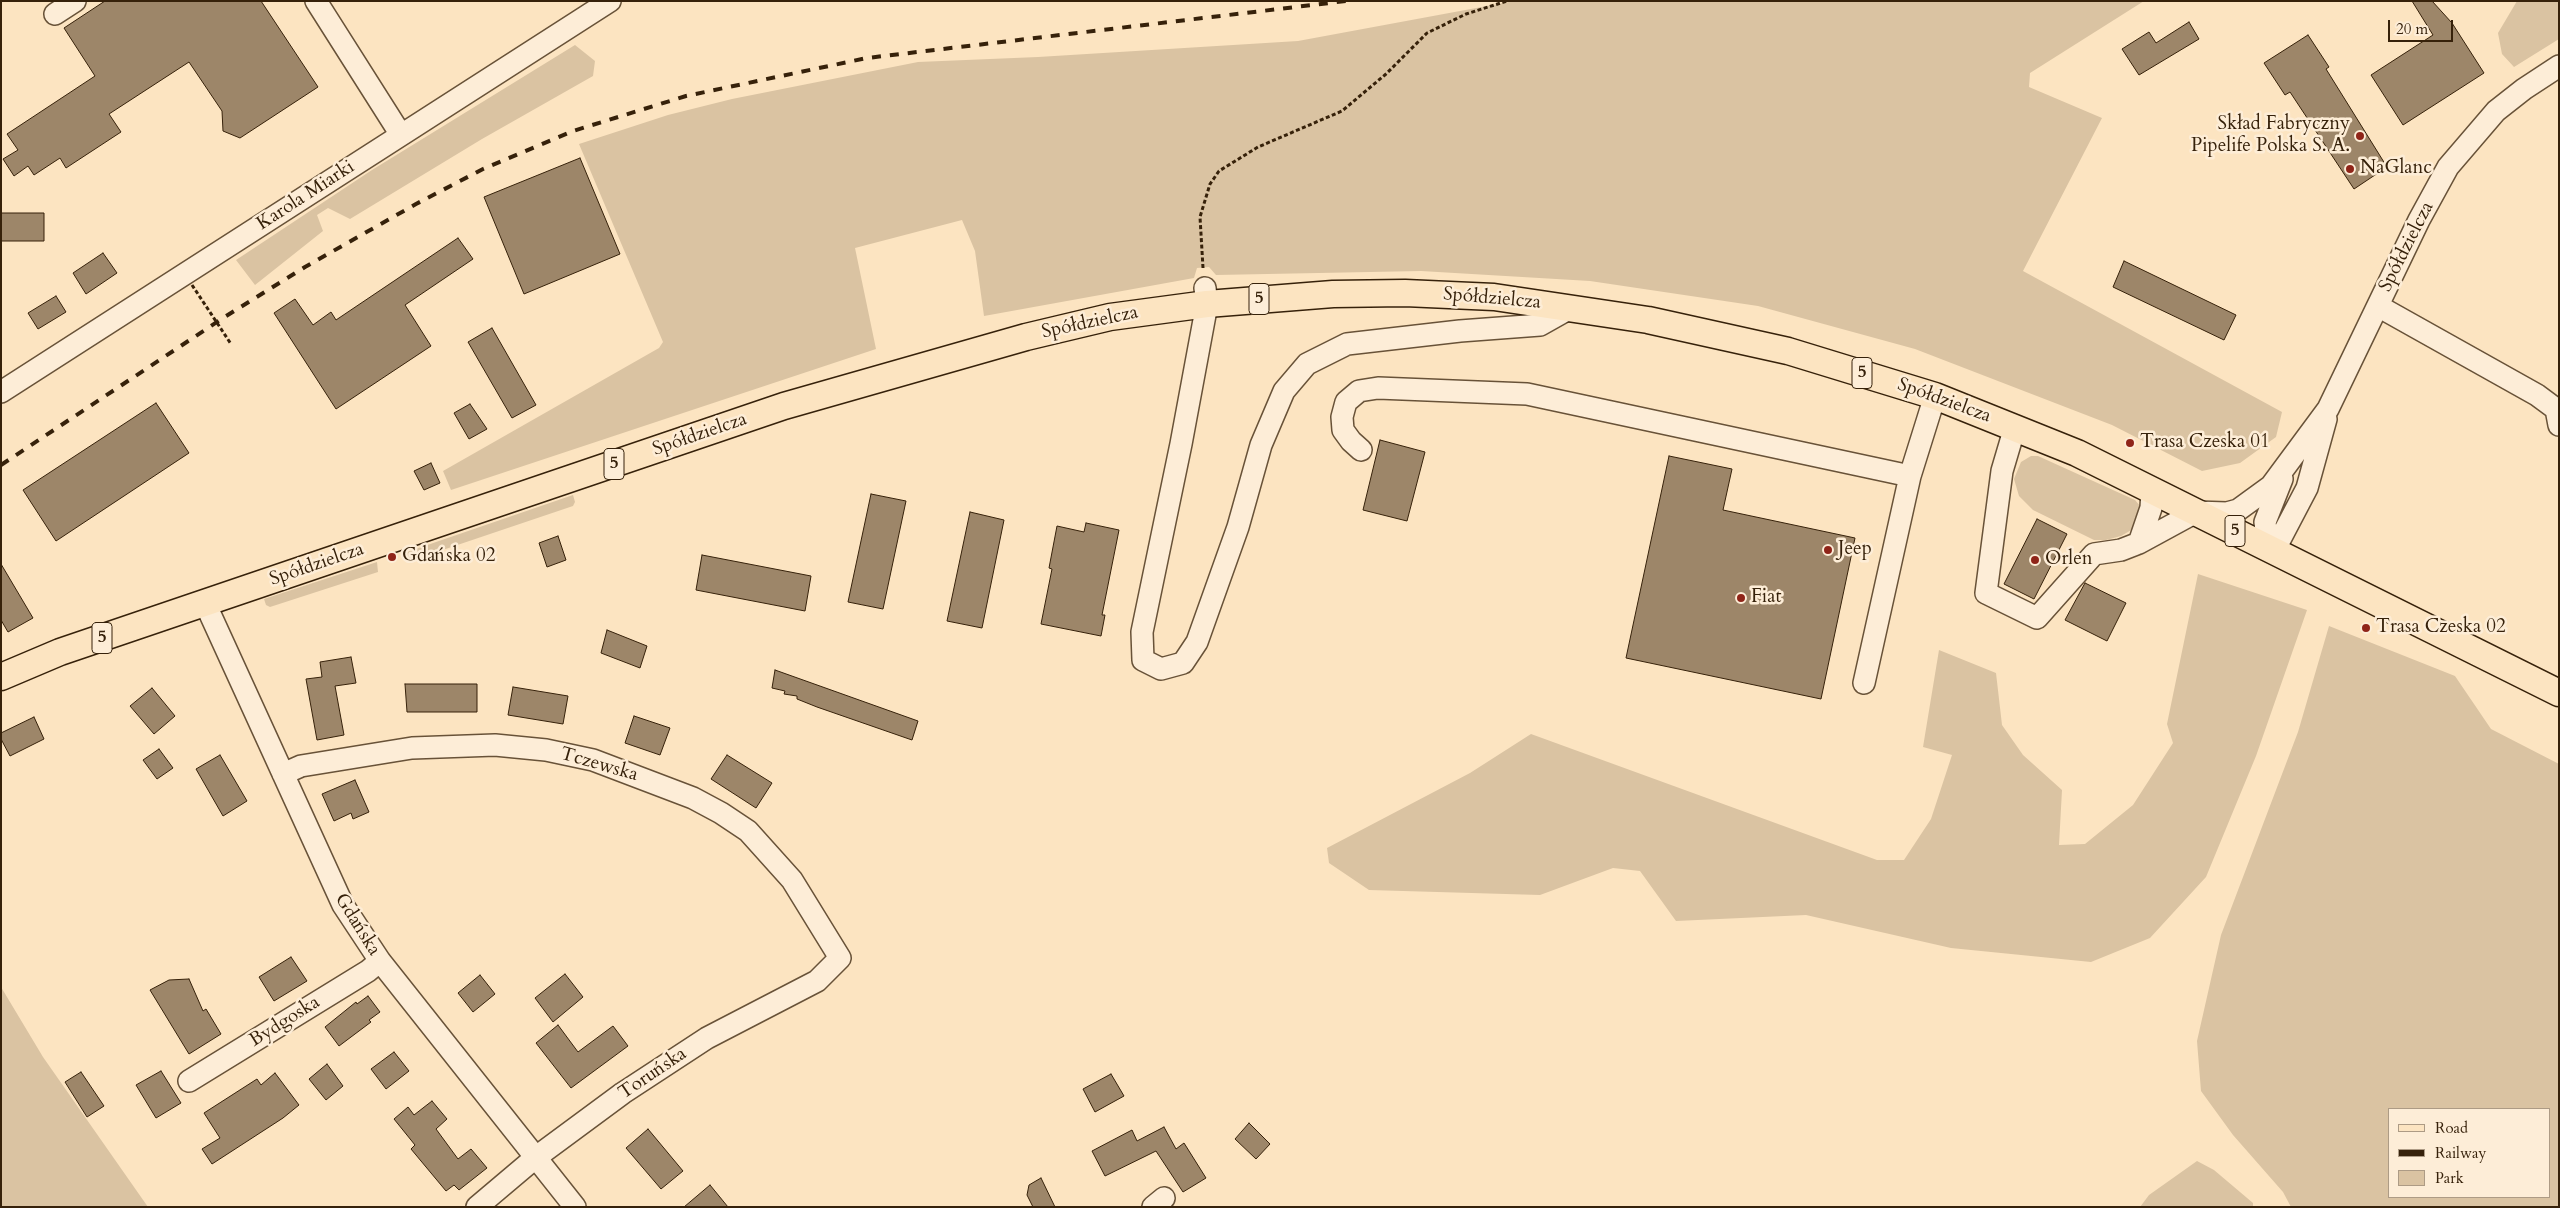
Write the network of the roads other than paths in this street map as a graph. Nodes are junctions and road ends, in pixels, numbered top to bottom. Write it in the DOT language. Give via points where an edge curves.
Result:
graph roads {
  1 [pos="75,1"];
  2 [pos="316,1"];
  3 [pos="610,1"];
  4 [pos="55,14"];
  5 [pos="2559,66"];
  6 [pos="401,135"];
  7 [pos="1206,296"];
  8 [pos="2378,306"];
  9 [pos="1572,307"];
  10 [pos="1,392"];
  11 [pos="1935,396"];
  12 [pos="2328,409"];
  13 [pos="2558,415"];
  14 [pos="2015,427"];
  15 [pos="1361,450"];
  16 [pos="2286,470"];
  17 [pos="1910,476"];
  18 [pos="2152,490"];
  19 [pos="2196,512"];
  20 [pos="2139,543"];
  21 [pos="2274,551"];
  22 [pos="204,603"];
  23 [pos="1,677"];
  24 [pos="1864,683"];
  25 [pos="2559,693"];
  26 [pos="283,774"];
  27 [pos="840,958"];
  28 [pos="380,961"];
  29 [pos="189,1081"];
  30 [pos="535,1158"];
  31 [pos="477,1207"];
  32 [pos="575,1207"];
  1 -- 4 [label="street"];
  2 -- 6 [label="street"];
  3 -- 6 [label="street, Karola Miarki"];
  5 -- 8 [label="street, Spółdzielcza" via="2496,111 2448,167"];
  6 -- 10 [label="street, Karola Miarki"];
  7 -- 9 [label="main road, Spółdzielcza / 5" via="1406,293 1494,297"];
  7 -- 9 [label="street" via="1181,444 1142,632 1143,660 1161,669 1183,663 1197,642 1238,527 1261,445 1284,390 1307,364 1347,344 1540,325"];
  7 -- 22 [label="main road, Spółdzielcza / 5" via="1026,337 784,406"];
  8 -- 12 [label="street, Spółdzielcza"];
  8 -- 13 [label="street" via="2537,395"];
  9 -- 11 [label="main road, Spółdzielcza / 5" via="1788,351"];
  11 -- 14 [label="main road, Spółdzielcza / 5"];
  11 -- 17 [label="street"];
  12 -- 16 [label="street, Spółdzielcza"];
  12 -- 21 [label="street, Spółdzielcza" via="2307,488"];
  14 -- 18 [label="main road, Spółdzielcza / 5"];
  14 -- 20 [label="street" via="2002,471 1986,593 2037,618 2094,554 2121,550"];
  15 -- 17 [label="street" via="1343,430 1342,417 1346,402 1360,391 1378,388 1527,394"];
  16 -- 19 [label="street, Spółdzielcza" via="2271,486 2238,510"];
  16 -- 21 [label="street, Spółdzielcza" via="2265,522 2267,539"];
  17 -- 24 [label="street"];
  18 -- 19 [label="main road, Spółdzielcza / 5"];
  18 -- 20 [label="street" via="2151,508"];
  19 -- 20 [label="street"];
  19 -- 21 [label="main road, Spółdzielcza / 5"];
  21 -- 25 [label="main road, 5"];
  22 -- 23 [label="main road, Spółdzielcza / 5" via="47,657"];
  22 -- 26 [label="street, Gdańska"];
  26 -- 27 [label="street, Tczewska" via="301,766 412,748 495,745 546,750 593,760 693,798 748,831 792,880"];
  26 -- 28 [label="street, Gdańska" via="343,905"];
  27 -- 30 [label="street, Toruńska" via="817,981 707,1038 623,1093"];
  28 -- 29 [label="street, Bydgoska"];
  28 -- 30 [label="street, Gdańska"];
  30 -- 31 [label="street, Toruńska"];
  30 -- 32 [label="street, Gdańska"];
}
